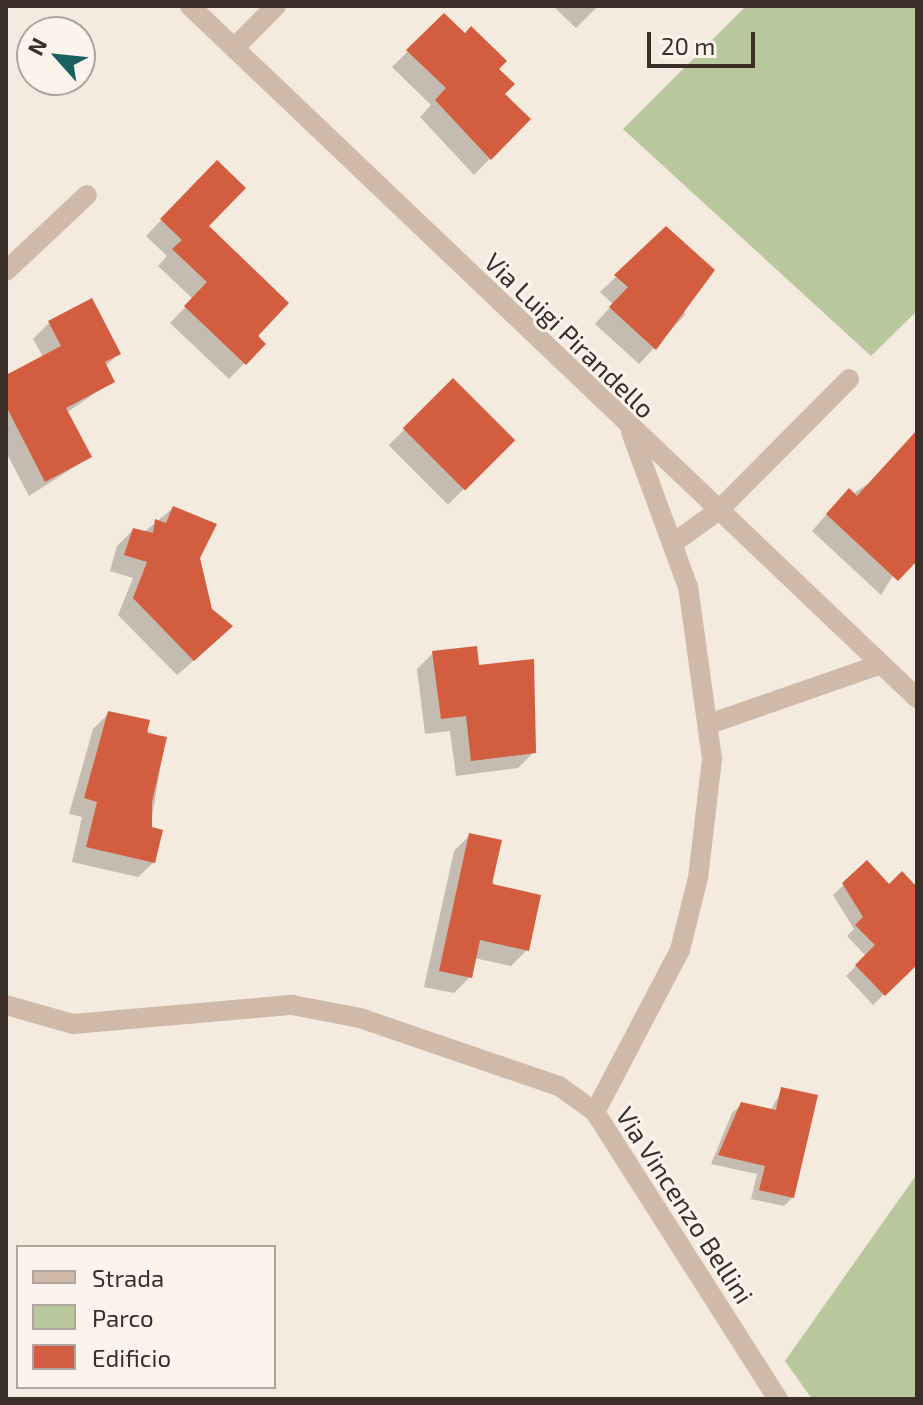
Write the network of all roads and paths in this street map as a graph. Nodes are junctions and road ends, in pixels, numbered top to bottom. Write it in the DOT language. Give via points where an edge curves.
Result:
graph roads {
  1 [pos="190,6"];
  2 [pos="276,6"];
  3 [pos="235,47"];
  4 [pos="87,195"];
  5 [pos="6,271"];
  6 [pos="849,379"];
  7 [pos="630,428"];
  8 [pos="718,511"];
  9 [pos="672,544"];
  10 [pos="881,664"];
  11 [pos="917,698"];
  12 [pos="712,723"];
  13 [pos="6,1005"];
  14 [pos="595,1112"];
  15 [pos="778,1399"];
  1 -- 3 [label="street, Via Luigi Pirandello"];
  2 -- 3 [label="street"];
  3 -- 7 [label="street, Via Luigi Pirandello"];
  4 -- 5 [label="street"];
  6 -- 8 [label="street"];
  7 -- 8 [label="street, Via Luigi Pirandello"];
  7 -- 9 [label="street"];
  8 -- 9 [label="street"];
  8 -- 10 [label="street, Via Luigi Pirandello"];
  9 -- 12 [label="street" via="688,587"];
  10 -- 11 [label="street, Via Luigi Pirandello"];
  10 -- 12 [label="street"];
  12 -- 14 [label="street" via="698,878 680,950"];
  13 -- 14 [label="street, Via Vincenzo Bellini" via="73,1024 292,1005 521,1067"];
  14 -- 15 [label="street, Via Vincenzo Bellini"];
}
